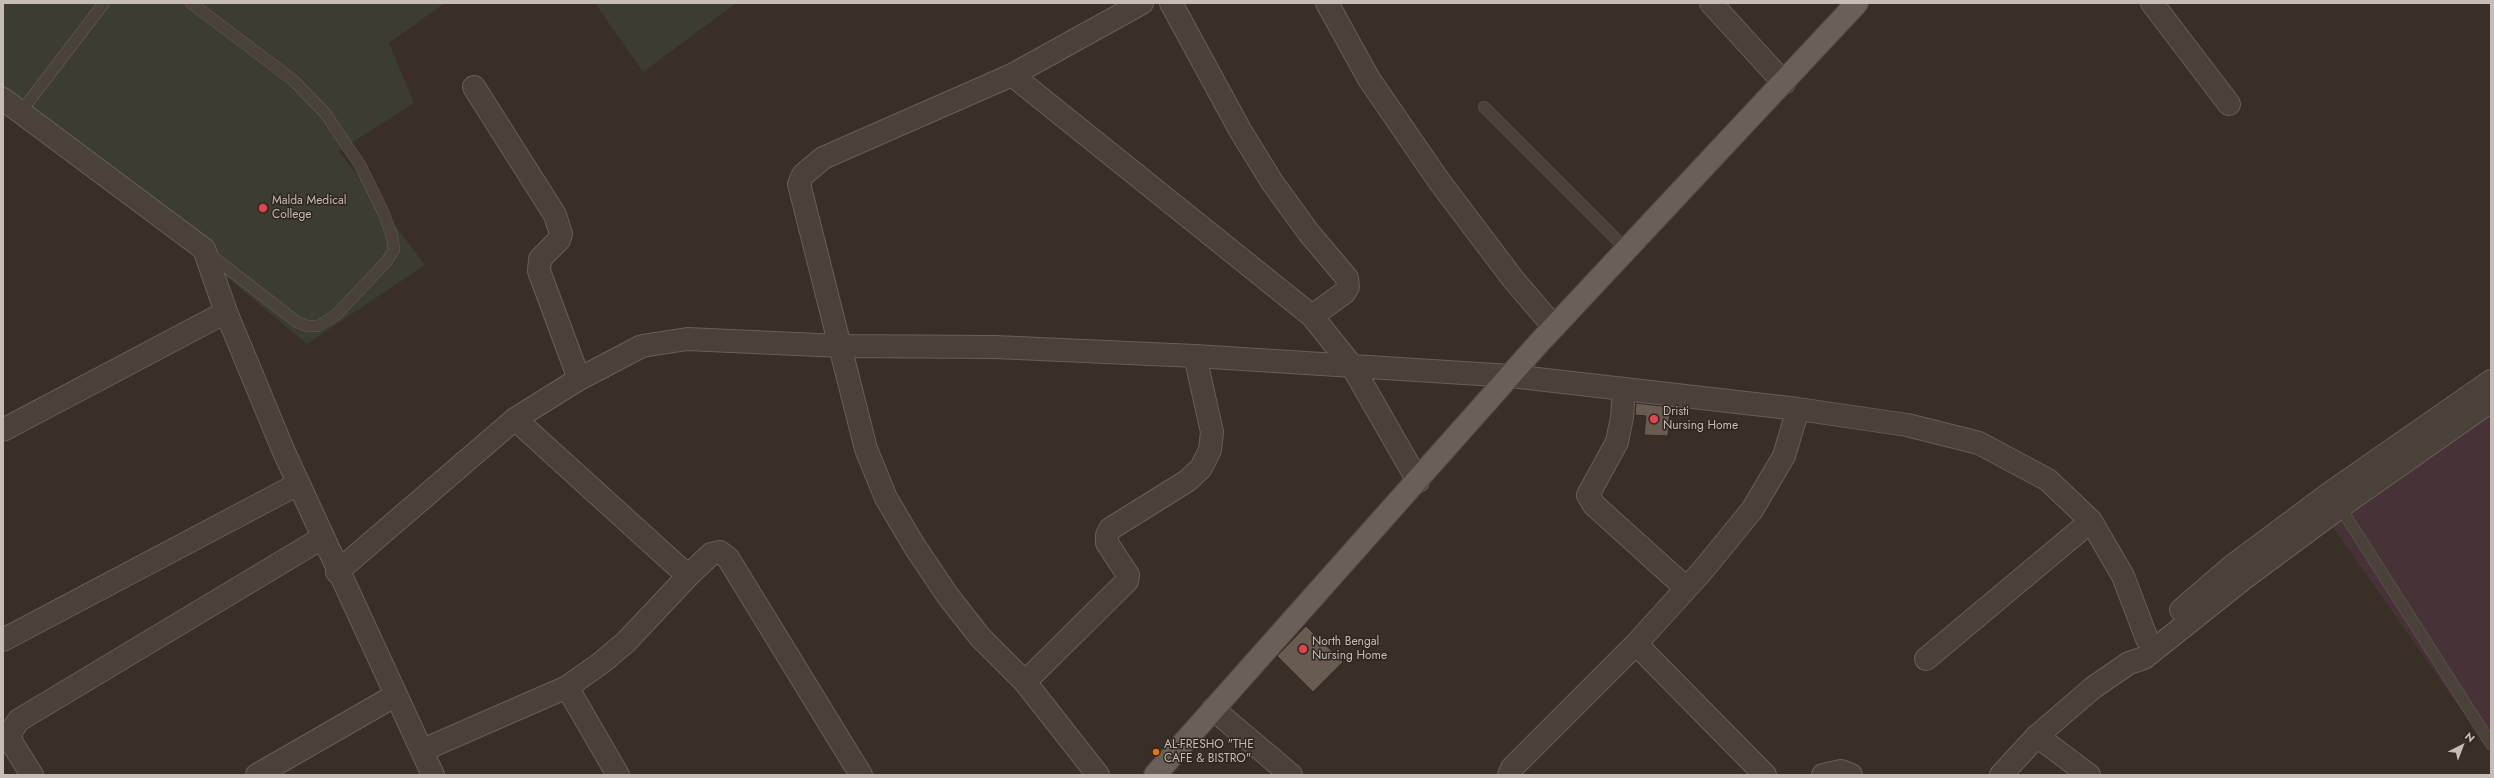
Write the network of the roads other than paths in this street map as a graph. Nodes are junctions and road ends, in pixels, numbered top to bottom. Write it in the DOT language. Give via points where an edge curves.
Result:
graph roads {
  1 [pos="104,3"];
  2 [pos="191,3"];
  3 [pos="1142,3"];
  4 [pos="1170,3"];
  5 [pos="1327,3"];
  6 [pos="1711,3"];
  7 [pos="1857,3"];
  8 [pos="2152,3"];
  9 [pos="1012,75"];
  10 [pos="1784,83"];
  11 [pos="474,87"];
  12 [pos="3,99"];
  13 [pos="2229,104"];
  14 [pos="1484,107"];
  15 [pos="20,113"];
  16 [pos="204,249"];
  17 [pos="1626,249"];
  18 [pos="226,312"];
  19 [pos="1312,316"];
  20 [pos="1554,327"];
  21 [pos="841,346"];
  22 [pos="1195,356"];
  23 [pos="1352,366"];
  24 [pos="1511,376"];
  25 [pos="579,379"];
  26 [pos="2491,381"];
  27 [pos="1624,390"];
  28 [pos="2491,401"];
  29 [pos="1798,409"];
  30 [pos="515,419"];
  31 [pos="3,430"];
  32 [pos="1418,481"];
  33 [pos="298,484"];
  34 [pos="2340,507"];
  35 [pos="2091,521"];
  36 [pos="322,538"];
  37 [pos="337,572"];
  38 [pos="688,576"];
  39 [pos="1686,588"];
  40 [pos="2148,639"];
  41 [pos="3,640"];
  42 [pos="1636,644"];
  43 [pos="1926,659"];
  44 [pos="2129,663"];
  45 [pos="1024,682"];
  46 [pos="567,687"];
  47 [pos="396,695"];
  48 [pos="1214,709"];
  49 [pos="2038,736"];
  50 [pos="2491,744"];
  51 [pos="423,750"];
  52 [pos="32,775"];
  53 [pos="257,775"];
  54 [pos="434,775"];
  55 [pos="618,775"];
  56 [pos="861,775"];
  57 [pos="1098,775"];
  58 [pos="1155,775"];
  59 [pos="1291,775"];
  60 [pos="1509,775"];
  61 [pos="1766,775"];
  62 [pos="1823,775"];
  63 [pos="1851,775"];
  64 [pos="2001,775"];
  65 [pos="2089,775"];
  1 -- 15 [label="lane"];
  2 -- 16 [label="lane" via="293,80 325,113 360,165 384,214 394,250 386,262 336,315 318,326 307,326 297,322"];
  3 -- 9 [label="street"];
  4 -- 19 [label="street" via="1240,130 1272,182 1309,233 1347,278 1348,287 1344,293"];
  5 -- 20 [label="street" via="1369,79 1439,181 1513,279"];
  6 -- 10 [label="street"];
  7 -- 10 [label="main road"];
  8 -- 13 [label="street"];
  9 -- 19 [label="street"];
  9 -- 21 [label="street" via="823,158 803,175 799,184"];
  10 -- 17 [label="main road"];
  11 -- 25 [label="street" via="555,215 561,234 559,240 540,259 539,271"];
  12 -- 15 [label="street"];
  14 -- 17 [label="lane"];
  15 -- 16 [label="street"];
  16 -- 18 [label="street"];
  17 -- 20 [label="main road"];
  18 -- 31 [label="street"];
  18 -- 33 [label="street"];
  19 -- 23 [label="street"];
  20 -- 24 [label="main road"];
  21 -- 22 [label="street" via="995,347"];
  21 -- 25 [label="street" via="687,339 662,341 642,346"];
  21 -- 45 [label="street" via="866,449 886,498 948,596 980,637"];
  22 -- 23 [label="street"];
  22 -- 45 [label="street" via="1212,432 1210,450 1201,468 1187,481 1110,529 1107,543 1128,575 1127,581"];
  23 -- 24 [label="street"];
  23 -- 32 [label="street"];
  24 -- 27 [label="street"];
  24 -- 32 [label="main road"];
  25 -- 30 [label="street"];
  26 -- 40 [label="street" via="2330,493 2232,566"];
  27 -- 29 [label="street"];
  27 -- 39 [label="street" via="1617,442 1588,495 1594,505"];
  28 -- 34 [label="street"];
  29 -- 35 [label="street" via="1907,425 1979,443 2048,480"];
  29 -- 39 [label="street" via="1784,456 1752,510"];
  30 -- 37 [label="street"];
  30 -- 38 [label="street"];
  32 -- 48 [label="main road"];
  33 -- 36 [label="street"];
  33 -- 41 [label="street"];
  34 -- 44 [label="street" via="2243,579 2144,658"];
  34 -- 50 [label="lane"];
  35 -- 40 [label="street" via="2123,576"];
  35 -- 43 [label="street"];
  36 -- 37 [label="street"];
  36 -- 52 [label="street" via="19,720 10,733 12,743"];
  37 -- 47 [label="street"];
  38 -- 46 [label="street" via="626,642"];
  38 -- 56 [label="street" via="711,554 720,552 728,558"];
  39 -- 42 [label="street"];
  40 -- 44 [label="street" via="2136,650"];
  42 -- 60 [label="street" via="1512,768"];
  42 -- 61 [label="street"];
  44 -- 49 [label="street" via="2094,687"];
  45 -- 57 [label="street"];
  46 -- 51 [label="street"];
  46 -- 55 [label="street"];
  47 -- 51 [label="street"];
  47 -- 53 [label="street"];
  48 -- 58 [label="main road"];
  48 -- 59 [label="street"];
  49 -- 64 [label="street"];
  49 -- 65 [label="street"];
  51 -- 54 [label="street"];
  62 -- 63 [label="street" via="1841,771"];
}
